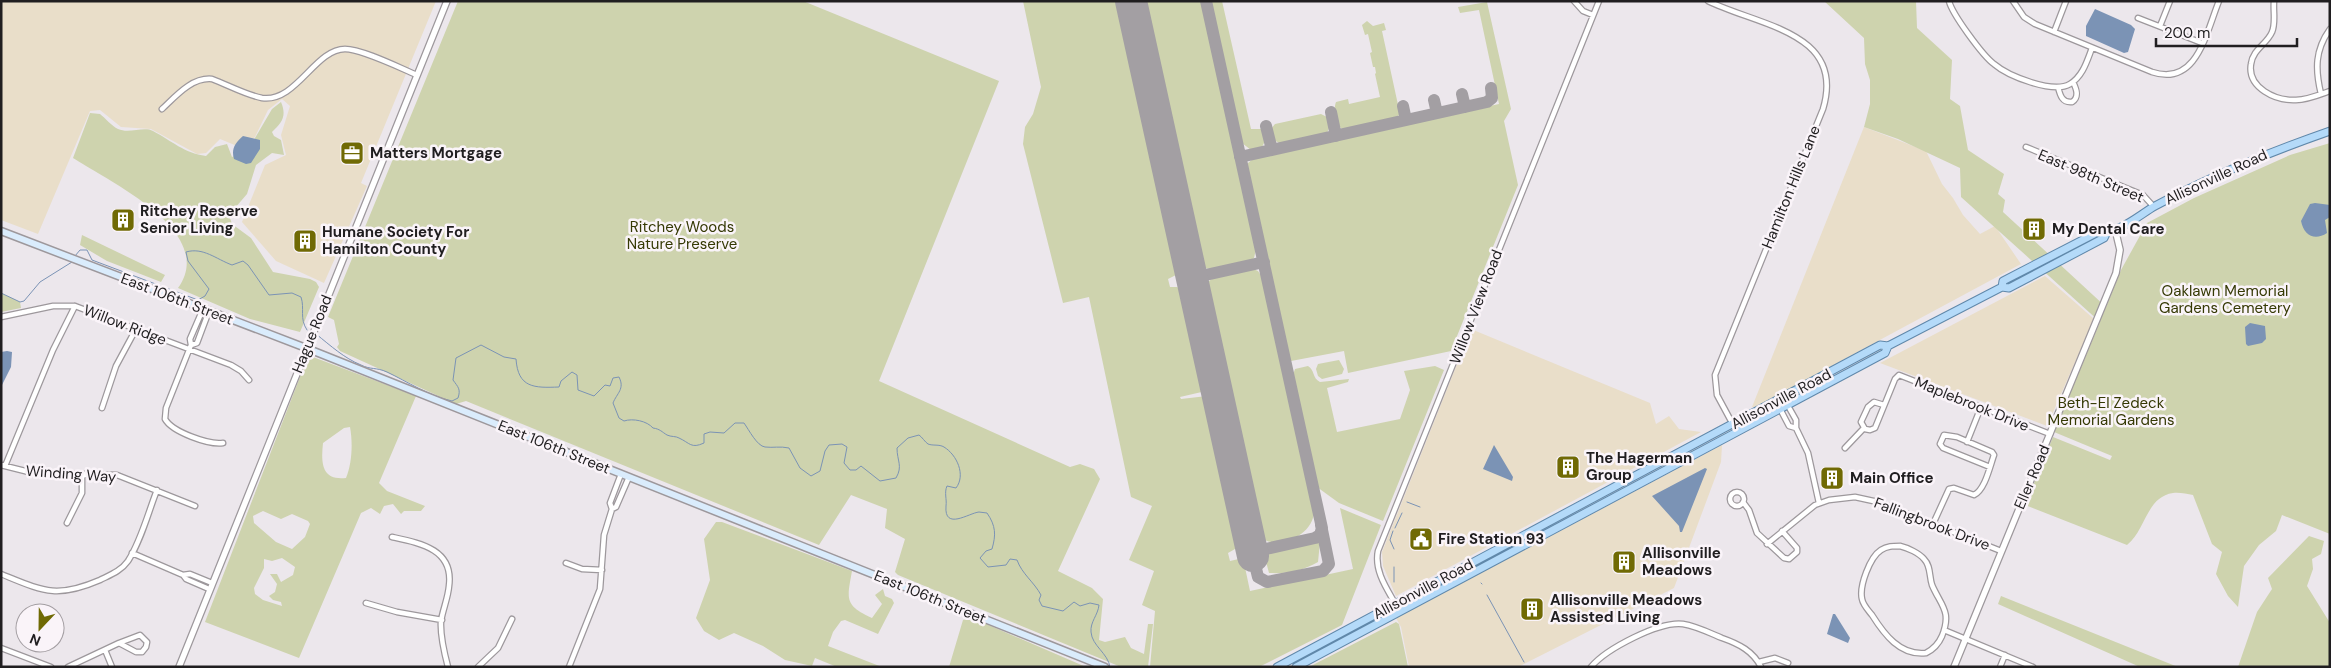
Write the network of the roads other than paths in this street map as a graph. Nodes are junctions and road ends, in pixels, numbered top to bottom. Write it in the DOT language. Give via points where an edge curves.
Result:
graph roads {
  1 [pos="446,1"];
  2 [pos="1574,1"];
  3 [pos="1599,1"];
  4 [pos="1708,1"];
  5 [pos="1949,1"];
  6 [pos="2013,1"];
  7 [pos="2066,1"];
  8 [pos="2170,1"];
  9 [pos="2219,1"];
  10 [pos="2274,1"];
  11 [pos="1593,15"];
  12 [pos="2138,18"];
  13 [pos="2160,26"];
  14 [pos="2330,29"];
  15 [pos="2054,32"];
  16 [pos="2202,43"];
  17 [pos="2092,48"];
  18 [pos="417,75"];
  19 [pos="2072,82"];
  20 [pos="2058,87"];
  21 [pos="2330,91"];
  22 [pos="2321,94"];
  23 [pos="162,108"];
  24 [pos="2330,131"];
  25 [pos="2026,148"];
  26 [pos="2154,206"];
  27 [pos="2115,229"];
  28 [pos="1,231"];
  29 [pos="75,306"];
  30 [pos="206,310"];
  31 [pos="1,317"];
  32 [pos="136,329"];
  33 [pos="1888,346"];
  34 [pos="190,347"];
  35 [pos="306,348"];
  36 [pos="249,380"];
  37 [pos="1783,397"];
  38 [pos="1776,401"];
  39 [pos="1788,405"];
  40 [pos="1884,406"];
  41 [pos="1981,407"];
  42 [pos="102,408"];
  43 [pos="1780,409"];
  44 [pos="1733,424"];
  45 [pos="1796,428"];
  46 [pos="1864,428"];
  47 [pos="1737,432"];
  48 [pos="2050,434"];
  49 [pos="1967,442"];
  50 [pos="223,443"];
  51 [pos="1845,448"];
  52 [pos="3,465"];
  53 [pos="1990,467"];
  54 [pos="82,474"];
  55 [pos="621,474"];
  56 [pos="629,477"];
  57 [pos="157,490"];
  58 [pos="1743,502"];
  59 [pos="1819,503"];
  60 [pos="195,506"];
  61 [pos="612,509"];
  62 [pos="68,523"];
  63 [pos="1933,524"];
  64 [pos="1782,531"];
  65 [pos="392,537"];
  66 [pos="1767,544"];
  67 [pos="2001,551"];
  68 [pos="132,553"];
  69 [pos="566,564"];
  70 [pos="602,570"];
  71 [pos="1,574"];
  72 [pos="183,575"];
  73 [pos="212,583"];
  74 [pos="209,589"];
  75 [pos="366,603"];
  76 [pos="1396,604"];
  77 [pos="1400,612"];
  78 [pos="512,619"];
  79 [pos="442,620"];
  80 [pos="1944,630"];
  81 [pos="1966,639"];
  82 [pos="119,643"];
  83 [pos="1,648"];
  84 [pos="105,650"];
  85 [pos="2005,655"];
  86 [pos="1788,663"];
  87 [pos="1760,665"];
  88 [pos="182,666"];
  89 [pos="1102,666"];
  90 [pos="51,667"];
  91 [pos="68,667"];
  92 [pos="112,667"];
  93 [pos="448,667"];
  94 [pos="478,667"];
  95 [pos="569,667"];
  96 [pos="1277,667"];
  97 [pos="1296,667"];
  98 [pos="1591,667"];
  99 [pos="1954,667"];
  100 [pos="2000,667"];
  101 [pos="2034,667"];
  1 -- 18 [label="street, Hague Road"];
  2 -- 11 [label="street" via="1583,11"];
  3 -- 11 [label="street, Willow View Road"];
  4 -- 44 [label="street, Hamilton Hills Lane" via="1800,39 1822,61 1828,87 1823,109 1715,374 1717,395"];
  5 -- 20 [label="street" via="1957,18 1994,64 2046,87"];
  6 -- 15 [label="street" via="2029,21"];
  7 -- 15 [label="street"];
  8 -- 13 [label="street"];
  9 -- 16 [label="street"];
  10 -- 22 [label="street" via="2272,32 2256,51 2251,63 2255,83 2266,93 2290,100"];
  11 -- 76 [label="street, Willow View Road" via="1378,551 1381,576"];
  12 -- 13 [label="street"];
  13 -- 16 [label="street"];
  14 -- 22 [label="street" via="2318,51"];
  15 -- 17 [label="street"];
  16 -- 17 [label="street" via="2191,65 2172,75 2162,75"];
  17 -- 19 [label="street" via="2084,68"];
  18 -- 23 [label="street" via="355,51 341,50 329,55 278,96 263,98 203,78"];
  18 -- 35 [label="street, Hague Road"];
  19 -- 20 [label="street"];
  19 -- 20 [label="street" via="2077,93 2072,102 2062,98"];
  21 -- 22 [label="street"];
  24 -- 26 [label="main road, Allisonville Road" via="2245,163"];
  25 -- 26 [label="street, East 98th Street" via="2143,195"];
  26 -- 27 [label="main road, Allisonville Road"];
  27 -- 33 [label="main road, Allisonville Road" via="2022,282 2009,288 2002,287"];
  27 -- 48 [label="street, Eller Road" via="2120,250 2116,273"];
  28 -- 30 [label="main road, East 106th Street"];
  29 -- 31 [label="street, Willow Ridge" via="53,306"];
  29 -- 32 [label="street, Willow Ridge"];
  29 -- 52 [label="street"];
  30 -- 34 [label="street" via="190,339"];
  30 -- 35 [label="main road, East 106th Street"];
  32 -- 34 [label="street, Willow Ridge"];
  32 -- 42 [label="street" via="116,366"];
  33 -- 37 [label="main road, Allisonville Road" via="1880,345"];
  33 -- 39 [label="main road, Allisonville Road" via="1885,353"];
  34 -- 36 [label="street, Willow Ridge" via="238,368"];
  34 -- 50 [label="street" via="166,408 166,419 176,430 210,443"];
  35 -- 55 [label="main road, East 106th Street"];
  35 -- 73 [label="street, Hague Road"];
  37 -- 38 [label="main road, Allisonville Road"];
  37 -- 39 [label="street"];
  38 -- 43 [label="street"];
  38 -- 44 [label="main road, Allisonville Road"];
  39 -- 43 [label="main road, Allisonville Road"];
  39 -- 45 [label="street" via="1796,420"];
  40 -- 41 [label="street, Maplebrook Drive" via="1895,379 1900,375"];
  40 -- 46 [label="street, Maplebrook Drive" via="1874,430"];
  40 -- 46 [label="street" via="1874,402 1869,405 1861,422"];
  41 -- 48 [label="street, Maplebrook Drive"];
  41 -- 49 [label="street"];
  43 -- 45 [label="street" via="1790,426"];
  43 -- 47 [label="main road, Allisonville Road"];
  44 -- 47 [label="street, Hamilton Hills Lane"];
  44 -- 76 [label="main road, Allisonville Road"];
  45 -- 59 [label="street" via="1808,453"];
  46 -- 51 [label="street, Maplebrook Drive"];
  47 -- 77 [label="main road, Allisonville Road"];
  48 -- 67 [label="street, Eller Road"];
  49 -- 53 [label="street" via="1992,452"];
  49 -- 53 [label="street" via="1946,434 1940,444"];
  52 -- 54 [label="street, Winding Way" via="29,472"];
  53 -- 63 [label="street" via="1977,494 1949,489"];
  54 -- 57 [label="street, Winding Way" via="117,475"];
  54 -- 62 [label="street" via="82,493"];
  55 -- 56 [label="main road, East 106th Street"];
  55 -- 61 [label="street" via="610,502"];
  56 -- 61 [label="street" via="616,507"];
  56 -- 89 [label="main road, East 106th Street"];
  57 -- 60 [label="street, Winding Way"];
  57 -- 68 [label="street"];
  58 -- 66 [label="street"];
  59 -- 63 [label="street, Fallingbrook Drive" via="1841,498 1868,499"];
  59 -- 64 [label="street, Fallingbrook Drive"];
  61 -- 70 [label="street" via="604,530"];
  63 -- 67 [label="street, Fallingbrook Drive"];
  64 -- 66 [label="street, Fallingbrook Drive"];
  64 -- 66 [label="street" via="1797,548 1792,557 1784,558"];
  65 -- 79 [label="street" via="425,545 445,563 450,581"];
  67 -- 81 [label="street, Eller Road"];
  68 -- 71 [label="street" via="117,572 74,590 46,591"];
  68 -- 72 [label="street"];
  69 -- 70 [label="street"];
  70 -- 95 [label="street" via="599,594"];
  72 -- 73 [label="street" via="190,574"];
  72 -- 74 [label="street"];
  73 -- 74 [label="street, Hague Road"];
  74 -- 88 [label="street, Hague Road"];
  75 -- 79 [label="street"];
  76 -- 77 [label="street, Willow View Road"];
  76 -- 96 [label="main road, Allisonville Road"];
  77 -- 97 [label="main road, Allisonville Road"];
  78 -- 94 [label="street" via="498,648"];
  79 -- 93 [label="street"];
  80 -- 80 [label="street" via="1937,645 1922,653 1892,642 1885,636 1861,596 1874,557 1884,548 1905,547 1926,560 1932,584 1946,612"];
  80 -- 81 [label="street"];
  81 -- 85 [label="street"];
  81 -- 99 [label="street, Eller Road"];
  82 -- 82 [label="street" via="139,652 144,651 147,645 145,638 138,635"];
  82 -- 84 [label="street"];
  83 -- 90 [label="street"];
  84 -- 91 [label="street"];
  84 -- 92 [label="street"];
  85 -- 100 [label="street"];
  85 -- 101 [label="street"];
  86 -- 87 [label="street" via="1775,658"];
  87 -- 98 [label="street" via="1750,652 1739,645 1692,626 1675,624 1660,626 1638,637 1603,656"];
}
